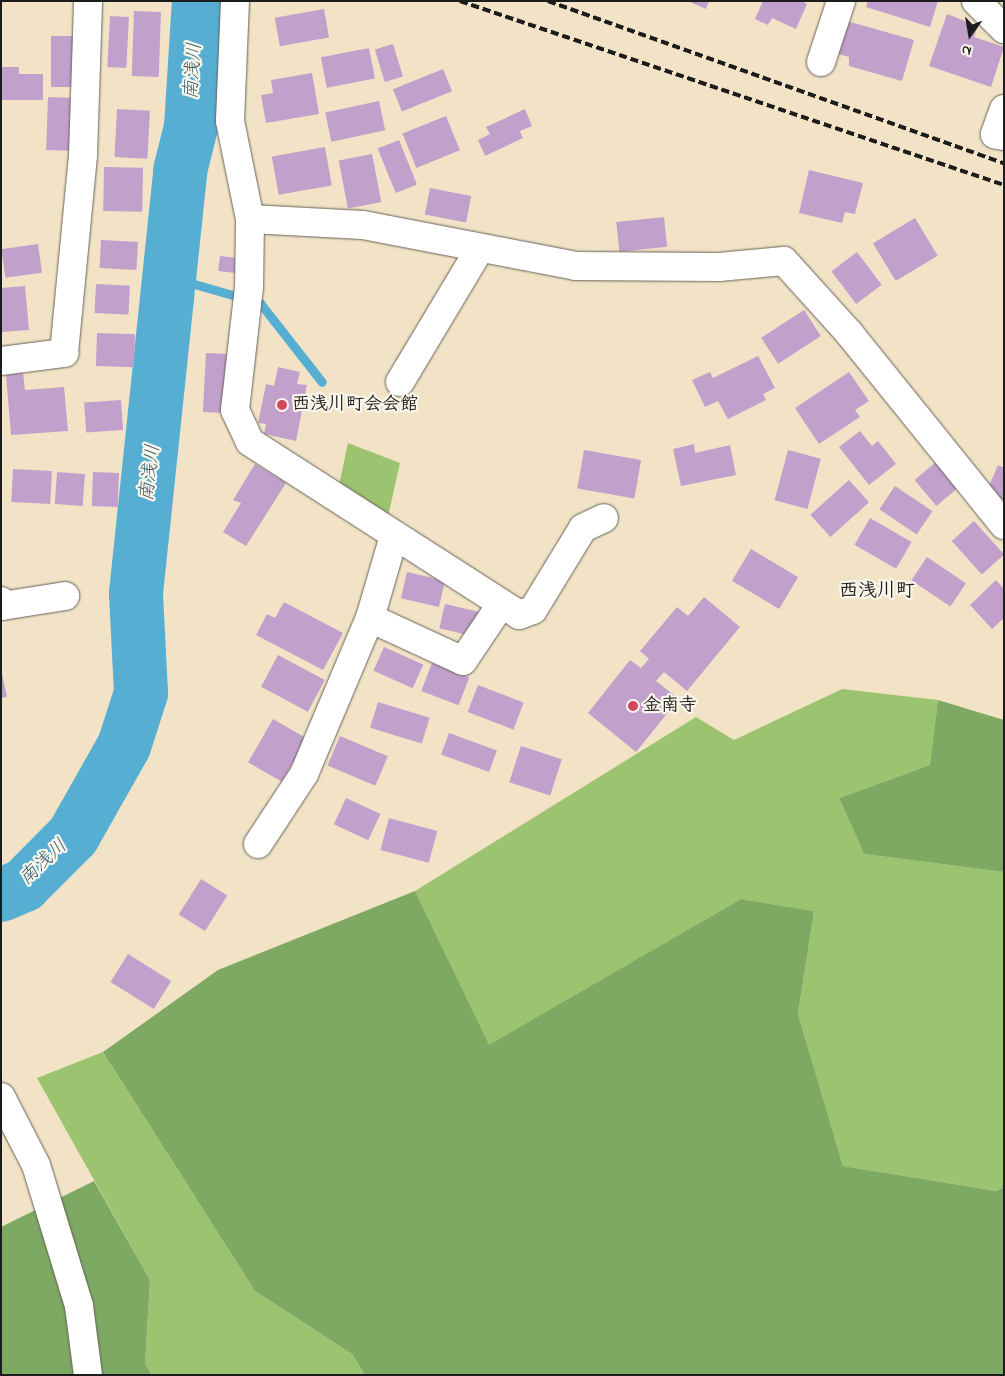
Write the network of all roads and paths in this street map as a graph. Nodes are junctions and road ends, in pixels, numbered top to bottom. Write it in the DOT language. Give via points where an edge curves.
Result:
graph roads {
  1 [pos="88,1"];
  2 [pos="235,1"];
  3 [pos="841,1"];
  4 [pos="976,1"];
  5 [pos="1004,29"];
  6 [pos="821,62"];
  7 [pos="250,219"];
  8 [pos="479,250"];
  9 [pos="1,361"];
  10 [pos="400,382"];
  11 [pos="604,518"];
  12 [pos="1004,525"];
  13 [pos="394,536"];
  14 [pos="65,596"];
  15 [pos="1,601"];
  16 [pos="500,606"];
  17 [pos="370,618"];
  18 [pos="258,844"];
  19 [pos="1,1097"];
  20 [pos="88,1375"];
  1 -- 9 [label="street" via="82,155 64,353"];
  2 -- 7 [label="street" via="230,121"];
  3 -- 6 [label="street"];
  4 -- 5 [label="street"];
  7 -- 8 [label="street" via="363,225"];
  7 -- 13 [label="street" via="247,299 235,410 250,442"];
  8 -- 10 [label="street"];
  8 -- 12 [label="street" via="575,266 719,268 784,261 849,333"];
  11 -- 16 [label="street" via="583,528 534,610 519,615"];
  13 -- 16 [label="street"];
  13 -- 17 [label="street"];
  14 -- 15 [label="street" via="2,606"];
  16 -- 17 [label="street" via="463,660"];
  17 -- 18 [label="street" via="304,774"];
  19 -- 20 [label="street" via="36,1165 79,1306"];
}
